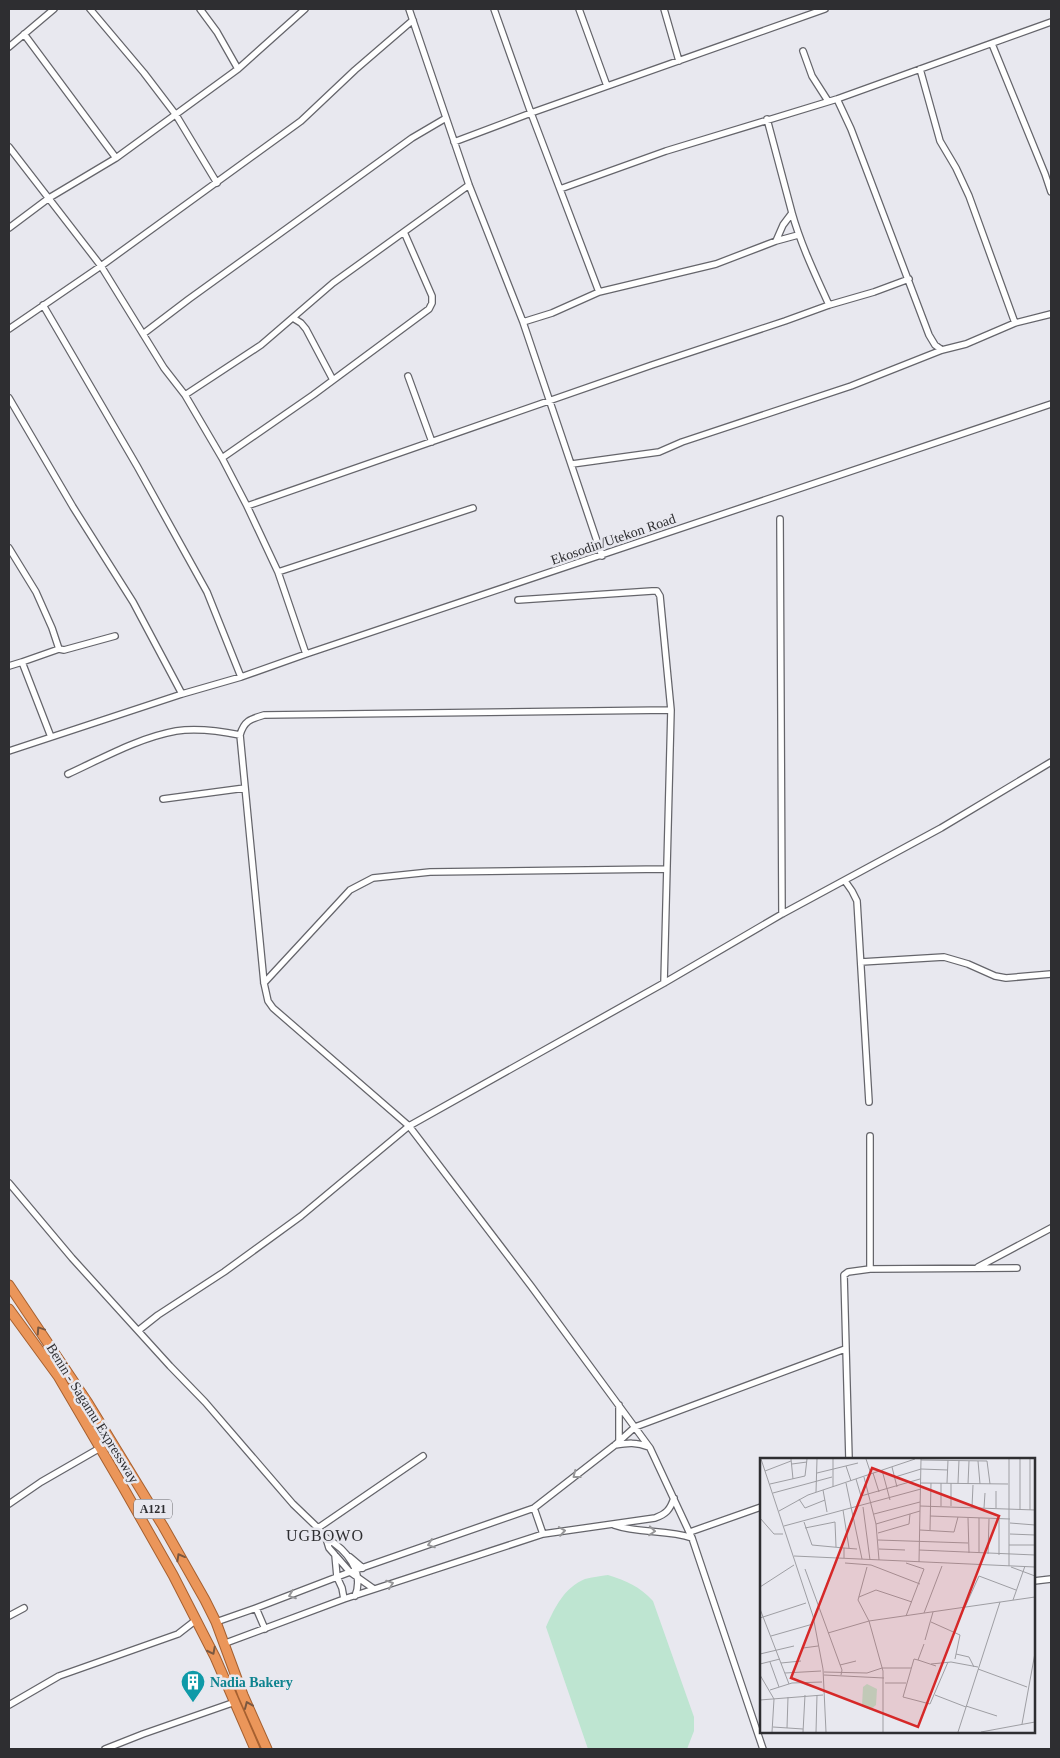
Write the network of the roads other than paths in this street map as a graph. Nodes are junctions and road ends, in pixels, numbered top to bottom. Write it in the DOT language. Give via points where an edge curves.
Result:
graph roads {
  1 [pos="54,9"];
  2 [pos="90,9"];
  3 [pos="200,9"];
  4 [pos="305,9"];
  5 [pos="409,9"];
  6 [pos="494,9"];
  7 [pos="580,9"];
  8 [pos="664,9"];
  9 [pos="825,9"];
  10 [pos="413,20"];
  11 [pos="1051,22"];
  12 [pos="24,34"];
  13 [pos="10,44"];
  14 [pos="992,44"];
  15 [pos="803,51"];
  16 [pos="679,61"];
  17 [pos="238,69"];
  18 [pos="920,69"];
  19 [pos="607,86"];
  20 [pos="837,98"];
  21 [pos="828,101"];
  22 [pos="531,113"];
  23 [pos="176,115"];
  24 [pos="446,118"];
  25 [pos="767,119"];
  26 [pos="454,142"];
  27 [pos="9,146"];
  28 [pos="116,158"];
  29 [pos="217,183"];
  30 [pos="469,185"];
  31 [pos="560,189"];
  32 [pos="1051,192"];
  33 [pos="49,198"];
  34 [pos="792,213"];
  35 [pos="9,228"];
  36 [pos="404,232"];
  37 [pos="798,235"];
  38 [pos="776,241"];
  39 [pos="101,266"];
  40 [pos="909,280"];
  41 [pos="599,292"];
  42 [pos="43,305"];
  43 [pos="828,305"];
  44 [pos="1051,314"];
  45 [pos="293,318"];
  46 [pos="523,322"];
  47 [pos="1015,323"];
  48 [pos="9,329"];
  49 [pos="143,334"];
  50 [pos="942,350"];
  51 [pos="408,376"];
  52 [pos="333,380"];
  53 [pos="185,396"];
  54 [pos="9,398"];
  55 [pos="549,401"];
  56 [pos="1051,404"];
  57 [pos="432,442"];
  58 [pos="222,458"];
  59 [pos="572,464"];
  60 [pos="247,506"];
  61 [pos="473,508"];
  62 [pos="780,519"];
  63 [pos="9,548"];
  64 [pos="602,556"];
  65 [pos="278,572"];
  66 [pos="518,600"];
  67 [pos="115,636"];
  68 [pos="59,649"];
  69 [pos="306,654"];
  70 [pos="22,662"];
  71 [pos="9,666"];
  72 [pos="241,677"];
  73 [pos="182,694"];
  74 [pos="671,710"];
  75 [pos="240,735"];
  76 [pos="51,736"];
  77 [pos="9,751"];
  78 [pos="1051,762"];
  79 [pos="68,774"];
  80 [pos="246,788"];
  81 [pos="163,799"];
  82 [pos="666,869"];
  83 [pos="845,881"];
  84 [pos="782,914"];
  85 [pos="861,962"];
  86 [pos="1051,974"];
  87 [pos="264,983"];
  88 [pos="664,983"];
  89 [pos="869,1102"];
  90 [pos="409,1126"];
  91 [pos="870,1136"];
  92 [pos="9,1182"];
  93 [pos="1051,1228"];
  94 [pos="976,1268"];
  95 [pos="1017,1268"];
  96 [pos="870,1269"];
  97 [pos="9,1285"];
  98 [pos="9,1308"];
  99 [pos="139,1330"];
  100 [pos="845,1349"];
  101 [pos="619,1405"];
  102 [pos="635,1427"];
  103 [pos="619,1440"];
  104 [pos="615,1445"];
  105 [pos="100,1448"];
  106 [pos="650,1448"];
  107 [pos="423,1456"];
  108 [pos="849,1458"];
  109 [pos="674,1498"];
  110 [pos="9,1504"];
  111 [pos="760,1507"];
  112 [pos="534,1508"];
  113 [pos="612,1525"];
  114 [pos="318,1528"];
  115 [pos="543,1534"];
  116 [pos="691,1535"];
  117 [pos="326,1538"];
  118 [pos="335,1555"];
  119 [pos="348,1555"];
  120 [pos="363,1568"];
  121 [pos="352,1571"];
  122 [pos="337,1577"];
  123 [pos="358,1578"];
  124 [pos="1051,1579"];
  125 [pos="1035,1581"];
  126 [pos="374,1589"];
  127 [pos="355,1596"];
  128 [pos="344,1599"];
  129 [pos="24,1608"];
  130 [pos="256,1608"];
  131 [pos="9,1616"];
  132 [pos="196,1620"];
  133 [pos="216,1622"];
  134 [pos="265,1629"];
  135 [pos="223,1644"];
  136 [pos="235,1702"];
  137 [pos="9,1705"];
  138 [pos="105,1749"];
  139 [pos="256,1749"];
  140 [pos="267,1749"];
  141 [pos="763,1749"];
  1 -- 12 [label="street"];
  2 -- 23 [label="street"];
  3 -- 17 [label="street"];
  4 -- 17 [label="street"];
  5 -- 10 [label="street"];
  6 -- 22 [label="street"];
  7 -- 19 [label="street"];
  8 -- 16 [label="street"];
  9 -- 16 [label="street"];
  10 -- 24 [label="street"];
  10 -- 29 [label="street" via="301,121"];
  11 -- 14 [label="street"];
  12 -- 13 [label="street"];
  12 -- 28 [label="street"];
  14 -- 18 [label="street"];
  14 -- 32 [label="street"];
  15 -- 21 [label="street" via="812,76"];
  16 -- 19 [label="street"];
  17 -- 23 [label="street"];
  18 -- 20 [label="street"];
  18 -- 47 [label="street" via="940,142 969,196"];
  19 -- 22 [label="street"];
  20 -- 21 [label="street"];
  20 -- 40 [label="street"];
  21 -- 25 [label="street"];
  22 -- 26 [label="street"];
  22 -- 31 [label="street"];
  23 -- 28 [label="street"];
  23 -- 29 [label="street"];
  24 -- 26 [label="street"];
  24 -- 49 [label="street" via="412,138"];
  25 -- 31 [label="street"];
  25 -- 34 [label="street"];
  26 -- 30 [label="street"];
  27 -- 33 [label="street"];
  28 -- 33 [label="street"];
  29 -- 39 [label="street"];
  30 -- 36 [label="street"];
  30 -- 46 [label="street"];
  31 -- 41 [label="street"];
  33 -- 35 [label="street"];
  33 -- 39 [label="street"];
  34 -- 37 [label="street"];
  34 -- 38 [label="street"];
  36 -- 45 [label="street" via="333,283"];
  36 -- 52 [label="street" via="429,288 432,303 429,309"];
  37 -- 38 [label="street"];
  37 -- 43 [label="street"];
  38 -- 41 [label="street" via="716,264"];
  39 -- 42 [label="street"];
  39 -- 49 [label="street"];
  40 -- 43 [label="street"];
  40 -- 50 [label="street" via="929,335"];
  41 -- 46 [label="street" via="552,314"];
  42 -- 48 [label="street"];
  42 -- 72 [label="street" via="207,592"];
  43 -- 55 [label="street"];
  44 -- 47 [label="street"];
  45 -- 52 [label="street" via="306,329"];
  45 -- 53 [label="street" via="261,345"];
  46 -- 55 [label="street"];
  47 -- 50 [label="street" via="966,344"];
  49 -- 53 [label="street"];
  50 -- 59 [label="street" via="851,386 659,452"];
  51 -- 57 [label="street"];
  52 -- 58 [label="street"];
  53 -- 58 [label="street"];
  54 -- 73 [label="street" via="133,602"];
  55 -- 57 [label="street"];
  55 -- 59 [label="street"];
  56 -- 64 [label="street, Ekosodin/Utekon Road"];
  57 -- 60 [label="street"];
  58 -- 60 [label="street"];
  59 -- 64 [label="street"];
  60 -- 65 [label="street"];
  61 -- 65 [label="street"];
  62 -- 84 [label="street"];
  63 -- 68 [label="street" via="36,592"];
  64 -- 69 [label="street, Ekosodin/Utekon Road"];
  65 -- 69 [label="street"];
  66 -- 74 [label="street" via="657,591"];
  67 -- 68 [label="street"];
  68 -- 70 [label="street"];
  69 -- 72 [label="street, Ekosodin/Utekon Road"];
  70 -- 71 [label="street"];
  70 -- 76 [label="street"];
  72 -- 73 [label="street, Ekosodin/Utekon Road"];
  73 -- 76 [label="street, Ekosodin/Utekon Road"];
  74 -- 75 [label="street" via="264,715 243,724"];
  74 -- 82 [label="street"];
  75 -- 79 [label="street" via="218,730 177,731 143,740"];
  75 -- 80 [label="street"];
  76 -- 77 [label="street, Ekosodin/Utekon Road"];
  78 -- 83 [label="street"];
  80 -- 81 [label="street"];
  80 -- 87 [label="street"];
  82 -- 87 [label="street" via="430,872 373,878 350,890"];
  82 -- 88 [label="street"];
  83 -- 84 [label="street"];
  83 -- 85 [label="street" via="856,901"];
  84 -- 88 [label="street"];
  85 -- 86 [label="street" via="944,957 1006,978"];
  85 -- 89 [label="street"];
  87 -- 90 [label="street" via="273,1008"];
  88 -- 90 [label="street"];
  90 -- 99 [label="street" via="301,1216"];
  90 -- 101 [label="street"];
  91 -- 96 [label="street"];
  92 -- 99 [label="street" via="72,1258"];
  93 -- 94 [label="street"];
  94 -- 95 [label="street"];
  94 -- 96 [label="street"];
  96 -- 100 [label="street" via="844,1275"];
  133 -- 97 [label="highway, A121, one-way" via="163,1526 88,1403"];
  98 -- 105 [label="highway, Benin - Sagamu Expressway / A121" via="58,1376"];
  99 -- 114 [label="street"];
  100 -- 102 [label="street"];
  100 -- 108 [label="street"];
  101 -- 102 [label="street"];
  101 -- 103 [label="street"];
  102 -- 103 [label="street"];
  102 -- 106 [label="street"];
  103 -- 104 [label="street"];
  104 -- 106 [label="street" via="628,1442"];
  104 -- 112 [label="street, one-way"];
  105 -- 110 [label="street"];
  105 -- 132 [label="highway, Benin - Sagamu Expressway / A121"];
  106 -- 109 [label="street"];
  107 -- 114 [label="street"];
  109 -- 113 [label="street" via="670,1510 663,1515"];
  109 -- 116 [label="street"];
  111 -- 116 [label="street"];
  112 -- 115 [label="street"];
  112 -- 120 [label="street, one-way"];
  115 -- 113 [label="street, one-way"];
  113 -- 116 [label="street, one-way"];
  114 -- 117 [label="street"];
  126 -- 115 [label="street, one-way"];
  116 -- 141 [label="street"];
  117 -- 118 [label="street"];
  117 -- 119 [label="street"];
  118 -- 121 [label="street"];
  118 -- 122 [label="street"];
  119 -- 120 [label="street"];
  119 -- 121 [label="street"];
  120 -- 121 [label="street"];
  121 -- 122 [label="street"];
  121 -- 123 [label="street"];
  122 -- 128 [label="street"];
  122 -- 130 [label="street, one-way"];
  123 -- 126 [label="street"];
  123 -- 127 [label="street"];
  124 -- 125 [label="street"];
  126 -- 127 [label="street"];
  127 -- 128 [label="street"];
  128 -- 134 [label="street"];
  129 -- 131 [label="street"];
  130 -- 133 [label="street"];
  130 -- 134 [label="street"];
  132 -- 136 [label="highway, Benin - Sagamu Expressway / A121, one-way"];
  132 -- 137 [label="street" via="178,1634 59,1676"];
  133 -- 135 [label="highway, A121"];
  134 -- 135 [label="street"];
  140 -- 135 [label="highway, A121, one-way"];
  136 -- 138 [label="street"];
  136 -- 139 [label="highway, Benin - Sagamu Expressway / A121"];
}
